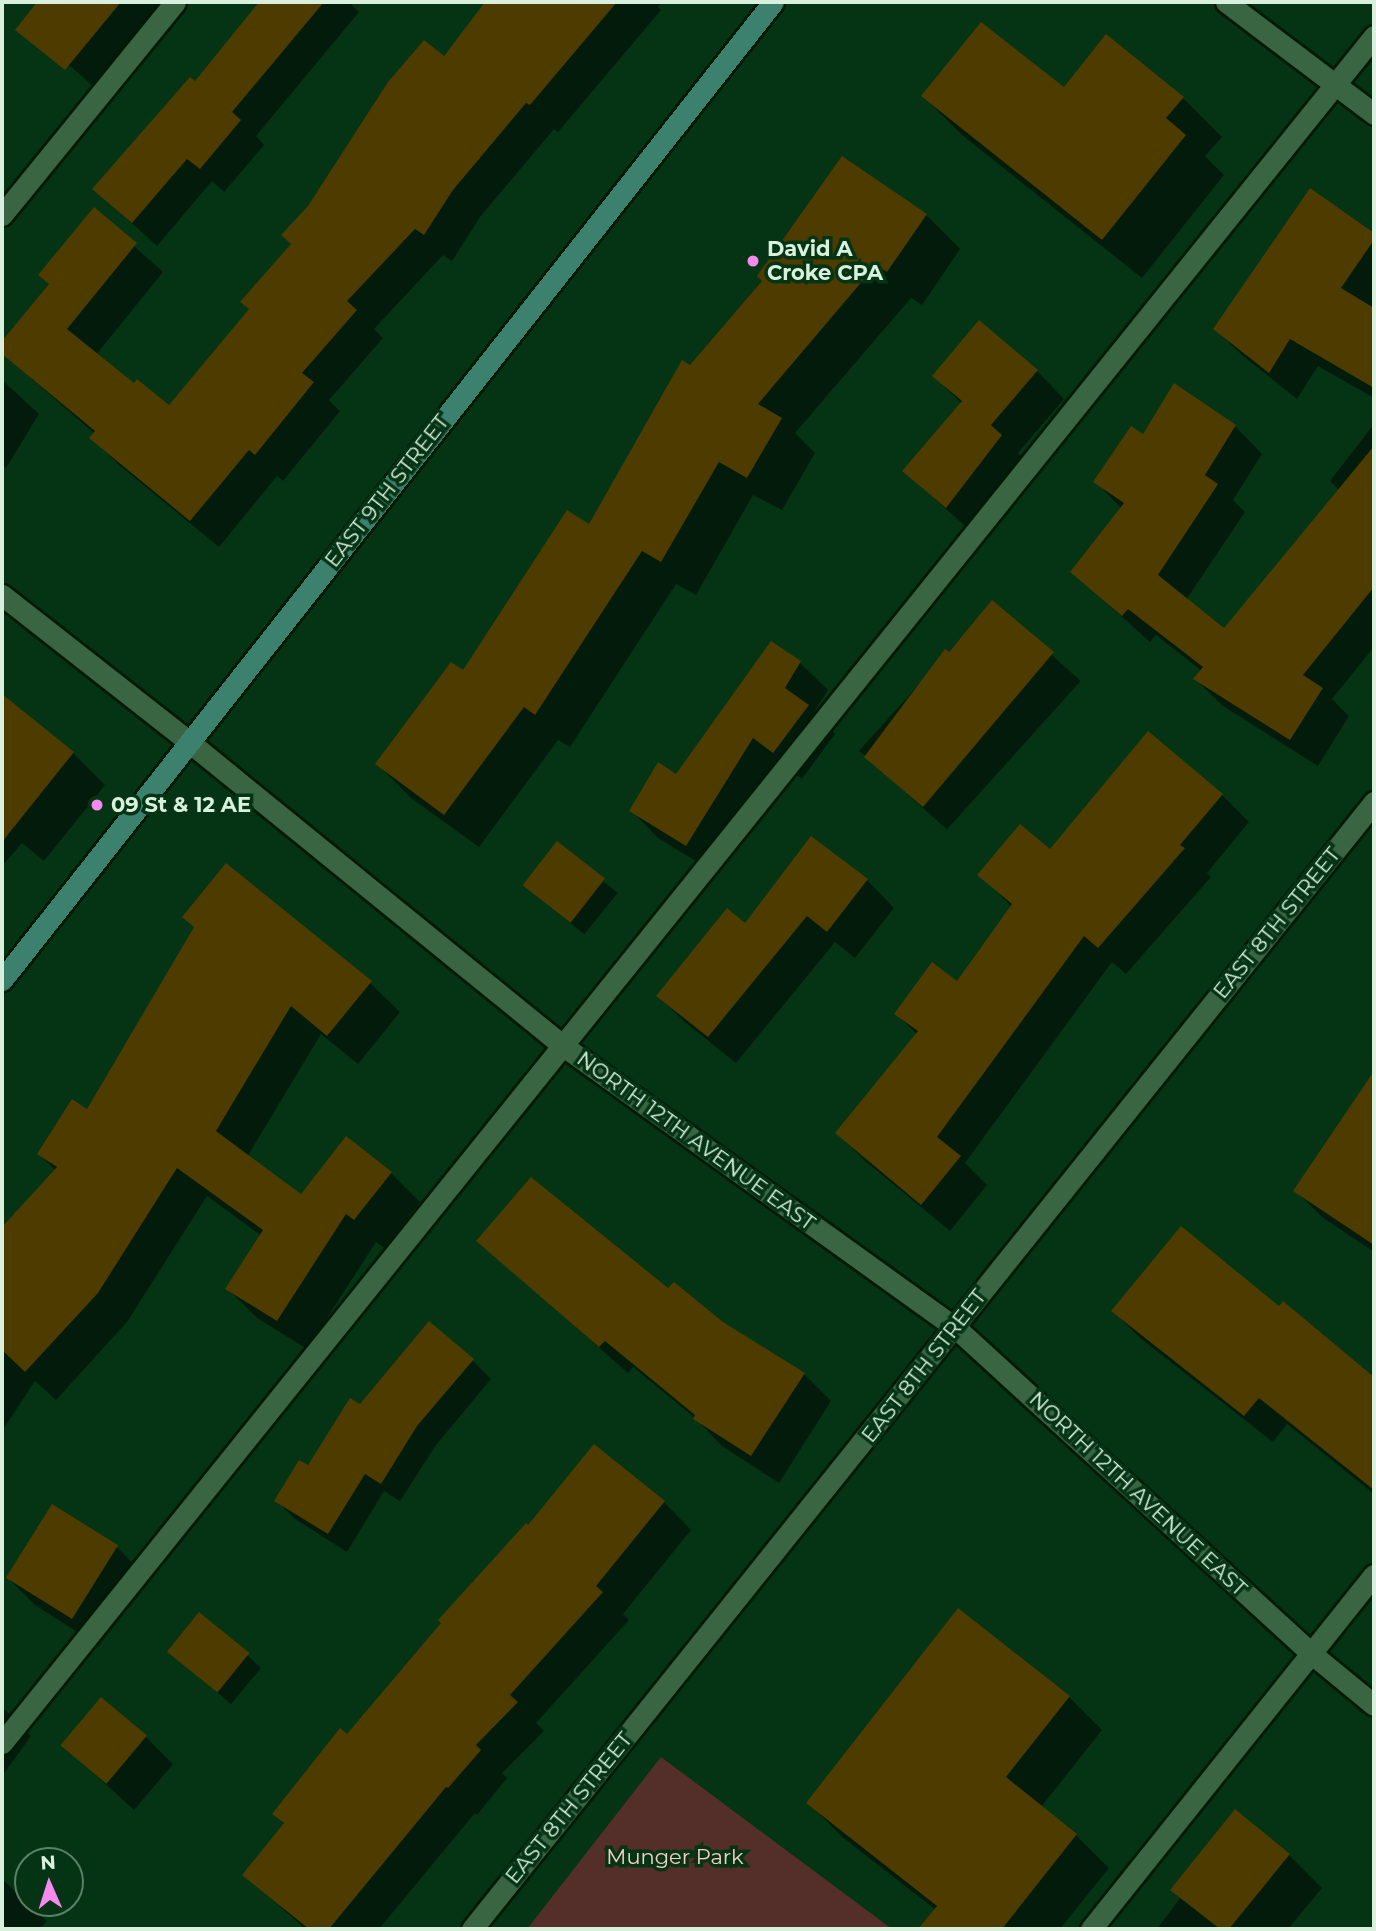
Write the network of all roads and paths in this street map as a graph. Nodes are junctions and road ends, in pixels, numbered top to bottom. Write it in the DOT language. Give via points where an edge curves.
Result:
graph roads {
  1 [pos="175,2"];
  2 [pos="773,2"];
  3 [pos="1226,2"];
  4 [pos="1374,36"];
  5 [pos="1335,84"];
  6 [pos="1374,114"];
  7 [pos="2,215"];
  8 [pos="2,595"];
  9 [pos="188,741"];
  10 [pos="1374,802"];
  11 [pos="2,980"];
  12 [pos="562,1045"];
  13 [pos="955,1327"];
  14 [pos="1374,1575"];
  15 [pos="1312,1654"];
  16 [pos="1374,1705"];
  17 [pos="2,1744"];
  18 [pos="472,1929"];
  19 [pos="1091,1929"];
  1 -- 7 [label="street"];
  2 -- 9 [label="street, EAST 9TH STREET"];
  3 -- 5 [label="street"];
  4 -- 5 [label="street"];
  5 -- 6 [label="street"];
  5 -- 12 [label="street"];
  8 -- 9 [label="street, NORTH 12TH AVENUE EAST"];
  9 -- 11 [label="street, EAST 9TH STREET"];
  9 -- 12 [label="street, NORTH 12TH AVENUE EAST"];
  10 -- 13 [label="street, EAST 8TH STREET"];
  12 -- 13 [label="street, NORTH 12TH AVENUE EAST"];
  12 -- 17 [label="street"];
  13 -- 15 [label="street, NORTH 12TH AVENUE EAST"];
  13 -- 18 [label="street, EAST 8TH STREET"];
  14 -- 15 [label="street"];
  15 -- 16 [label="street, NORTH 12TH AVENUE EAST"];
  15 -- 19 [label="street"];
}
